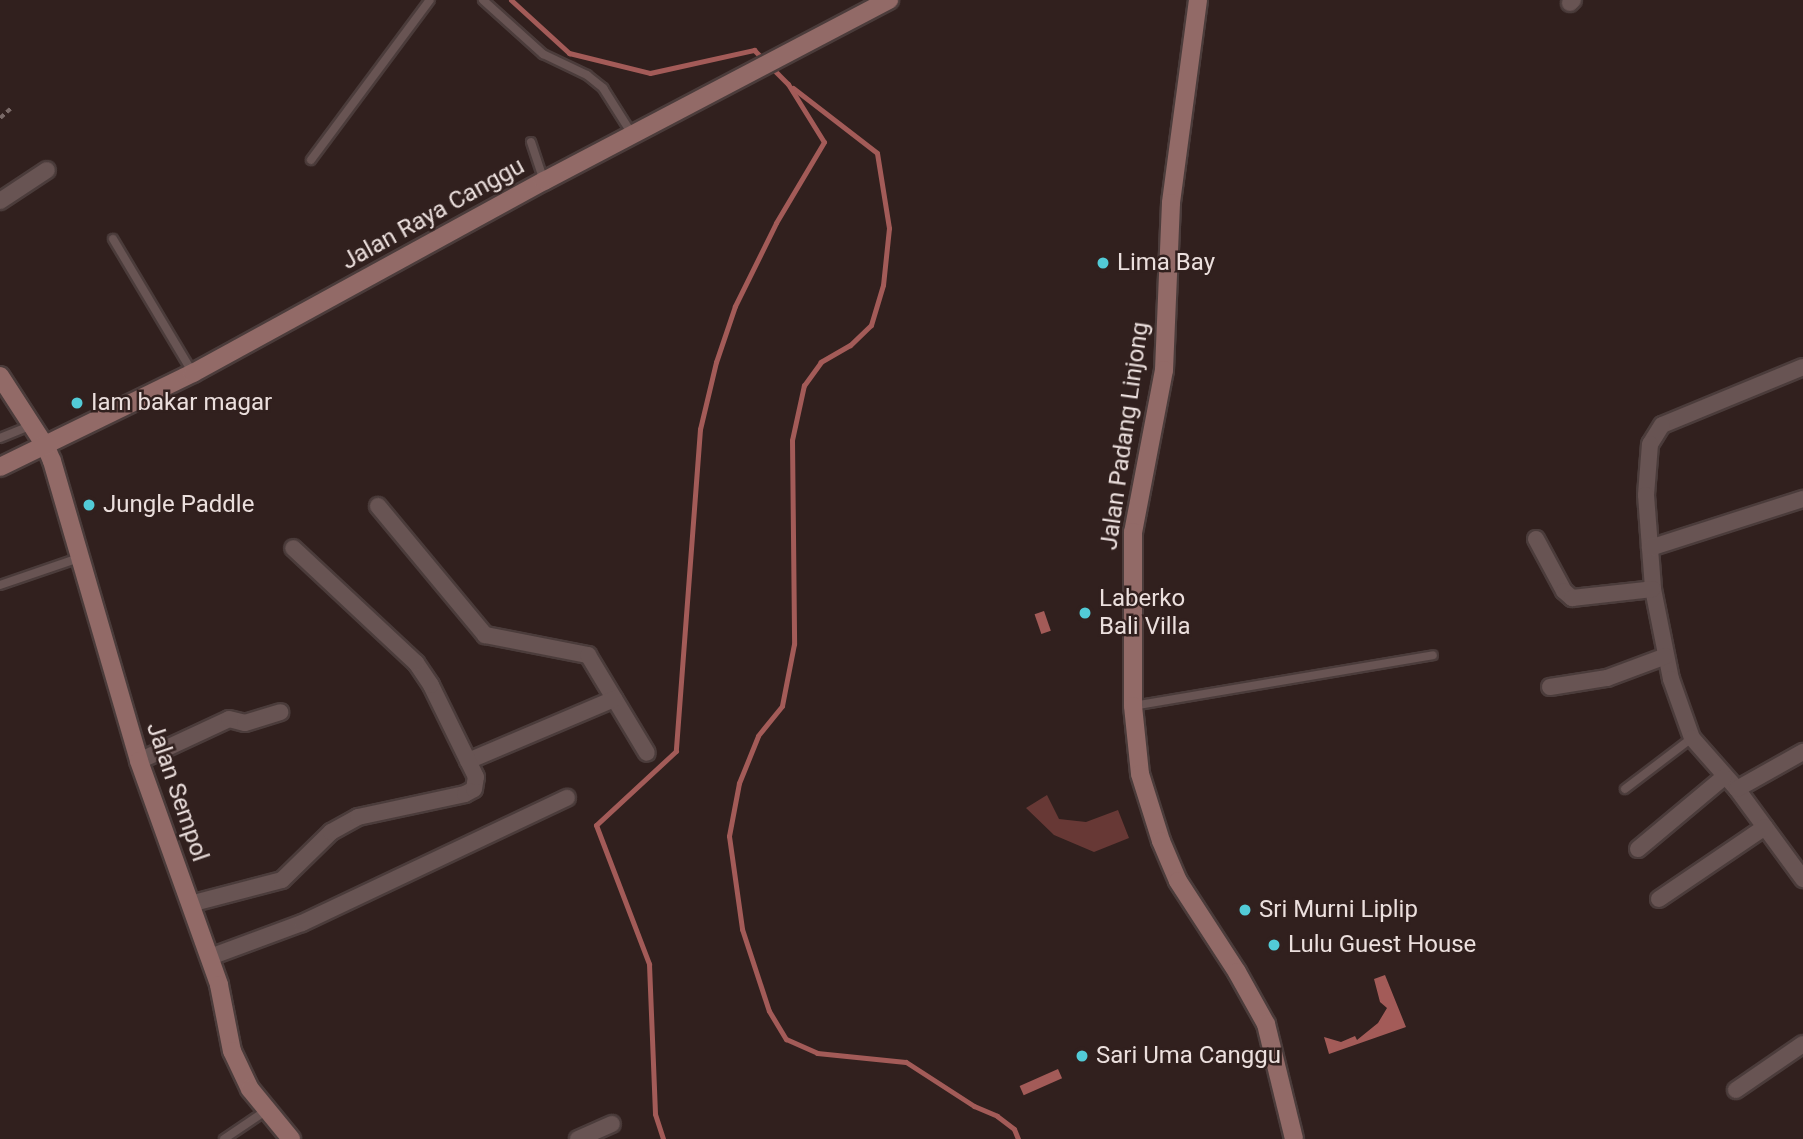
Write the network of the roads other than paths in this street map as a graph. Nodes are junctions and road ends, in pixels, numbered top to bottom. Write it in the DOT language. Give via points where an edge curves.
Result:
graph roads {
  1 [pos="430,0"];
  2 [pos="483,0"];
  3 [pos="889,0"];
  4 [pos="1198,0"];
  5 [pos="632,134"];
  6 [pos="531,142"];
  7 [pos="311,160"];
  8 [pos="47,170"];
  9 [pos="544,181"];
  10 [pos="0,201"];
  11 [pos="113,239"];
  12 [pos="1803,367"];
  13 [pos="193,373"];
  14 [pos="0,376"];
  15 [pos="32,425"];
  16 [pos="0,438"];
  17 [pos="46,447"];
  18 [pos="0,467"];
  19 [pos="1803,499"];
  20 [pos="378,506"];
  21 [pos="1536,539"];
  22 [pos="293,548"];
  23 [pos="1650,548"];
  24 [pos="79,558"];
  25 [pos="0,585"];
  26 [pos="1653,589"];
  27 [pos="1433,655"];
  28 [pos="1666,656"];
  29 [pos="1550,687"];
  30 [pos="614,699"];
  31 [pos="1133,706"];
  32 [pos="280,712"];
  33 [pos="1692,738"];
  34 [pos="1803,752"];
  35 [pos="647,753"];
  36 [pos="139,761"];
  37 [pos="468,761"];
  38 [pos="1724,777"];
  39 [pos="1625,789"];
  40 [pos="1737,789"];
  41 [pos="567,798"];
  42 [pos="1765,827"];
  43 [pos="1639,849"];
  44 [pos="1803,879"];
  45 [pos="1659,899"];
  46 [pos="190,904"];
  47 [pos="210,957"];
  48 [pos="1803,1044"];
  49 [pos="1736,1090"];
  50 [pos="267,1110"];
  51 [pos="612,1124"];
  52 [pos="224,1139"];
  53 [pos="290,1139"];
  54 [pos="578,1139"];
  55 [pos="1294,1139"];
  1 -- 7 [label="lane"];
  2 -- 5 [label="lane" via="543,54 603,88"];
  3 -- 5 [label="street, Jalan Raya Canggu"];
  4 -- 31 [label="street, Jalan Padang Linjong" via="1171,203 1164,370 1133,532"];
  5 -- 9 [label="street, Jalan Raya Canggu"];
  6 -- 9 [label="lane"];
  8 -- 10 [label="street"];
  9 -- 13 [label="street, Jalan Raya Canggu"];
  11 -- 13 [label="lane"];
  12 -- 23 [label="street" via="1676,419 1656,432 1647,457"];
  13 -- 17 [label="street, Jalan Raya Canggu"];
  14 -- 15 [label="street, Jalan Sempol"];
  15 -- 16 [label="lane"];
  15 -- 17 [label="street, Jalan Sempol"];
  17 -- 18 [label="street, Jalan Raya Canggu"];
  17 -- 24 [label="street, Jalan Sempol"];
  19 -- 23 [label="street"];
  20 -- 30 [label="street" via="485,635 588,655"];
  21 -- 26 [label="street" via="1572,598"];
  22 -- 37 [label="street" via="416,663"];
  23 -- 26 [label="street"];
  24 -- 25 [label="lane"];
  24 -- 36 [label="street, Jalan Sempol"];
  26 -- 28 [label="street"];
  27 -- 31 [label="lane"];
  28 -- 29 [label="street" via="1606,678"];
  28 -- 33 [label="street"];
  30 -- 35 [label="street"];
  30 -- 37 [label="street"];
  31 -- 55 [label="street, Jalan Padang Linjong" via="1140,774 1161,841 1178,881 1266,1024"];
  32 -- 36 [label="street" via="245,723 229,719"];
  33 -- 38 [label="street"];
  33 -- 39 [label="lane"];
  34 -- 40 [label="street"];
  36 -- 46 [label="street, Jalan Sempol"];
  37 -- 46 [label="street" via="477,777 474,789 465,794 358,817 331,832 282,880"];
  38 -- 40 [label="street"];
  38 -- 43 [label="street"];
  40 -- 42 [label="street"];
  41 -- 47 [label="street" via="302,923"];
  42 -- 44 [label="street"];
  42 -- 45 [label="street"];
  46 -- 47 [label="street, Jalan Sempol"];
  47 -- 50 [label="street, Jalan Sempol" via="232,1051 250,1089"];
  48 -- 49 [label="street"];
  50 -- 52 [label="lane"];
  50 -- 53 [label="street, Jalan Sempol"];
  51 -- 54 [label="street"];
}
